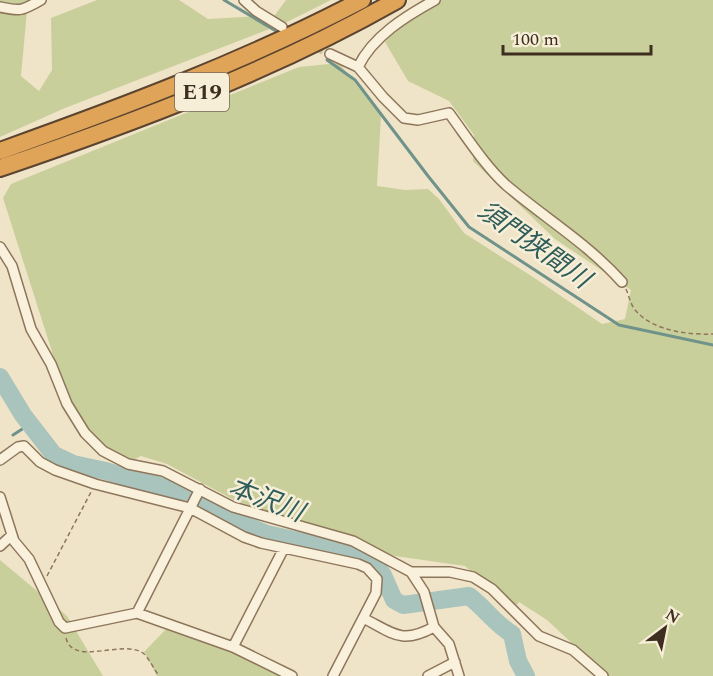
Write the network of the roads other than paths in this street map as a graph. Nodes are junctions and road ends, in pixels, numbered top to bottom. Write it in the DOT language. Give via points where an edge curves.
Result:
graph roads {
  1 [pos="41,0"];
  2 [pos="244,0"];
  3 [pos="362,0"];
  4 [pos="396,0"];
  5 [pos="435,0"];
  6 [pos="0,7"];
  7 [pos="282,27"];
  8 [pos="330,54"];
  9 [pos="358,67"];
  10 [pos="0,151"];
  11 [pos="0,168"];
  12 [pos="0,247"];
  13 [pos="622,282"];
  14 [pos="0,460"];
  15 [pos="200,489"];
  16 [pos="0,497"];
  17 [pos="190,508"];
  18 [pos="12,535"];
  19 [pos="0,546"];
  20 [pos="284,548"];
  21 [pos="411,572"];
  22 [pos="137,613"];
  23 [pos="363,618"];
  24 [pos="434,627"];
  25 [pos="233,647"];
  26 [pos="455,662"];
  27 [pos="292,676"];
  28 [pos="333,676"];
  29 [pos="428,676"];
  30 [pos="459,676"];
  31 [pos="603,676"];
  1 -- 6 [label="street" via="28,9"];
  2 -- 7 [label="street"];
  3 -- 10 [label="highway, E19" via="168,90"];
  4 -- 11 [label="highway, E19" via="241,76"];
  5 -- 9 [label="street" via="405,16 365,52"];
  8 -- 9 [label="street"];
  9 -- 13 [label="street" via="404,118 418,120 449,113 504,183 582,242"];
  12 -- 15 [label="street" via="12,266 31,328 85,434 103,451 128,464 163,471"];
  14 -- 17 [label="street" via="24,446 47,467 95,484"];
  15 -- 17 [label="street"];
  15 -- 21 [label="street" via="233,507 353,540"];
  16 -- 18 [label="street"];
  17 -- 20 [label="street" via="244,537"];
  17 -- 22 [label="street"];
  18 -- 19 [label="street"];
  18 -- 22 [label="street" via="65,628"];
  20 -- 23 [label="street" via="358,564 374,574 378,586"];
  20 -- 25 [label="street"];
  21 -- 24 [label="street" via="424,592"];
  21 -- 31 [label="street" via="450,572 473,578 492,589 539,636 573,650"];
  22 -- 25 [label="street"];
  23 -- 24 [label="street" via="402,636 411,637"];
  23 -- 28 [label="street"];
  24 -- 26 [label="street" via="449,644"];
  25 -- 27 [label="street"];
  26 -- 29 [label="street"];
  26 -- 30 [label="street"];
}
